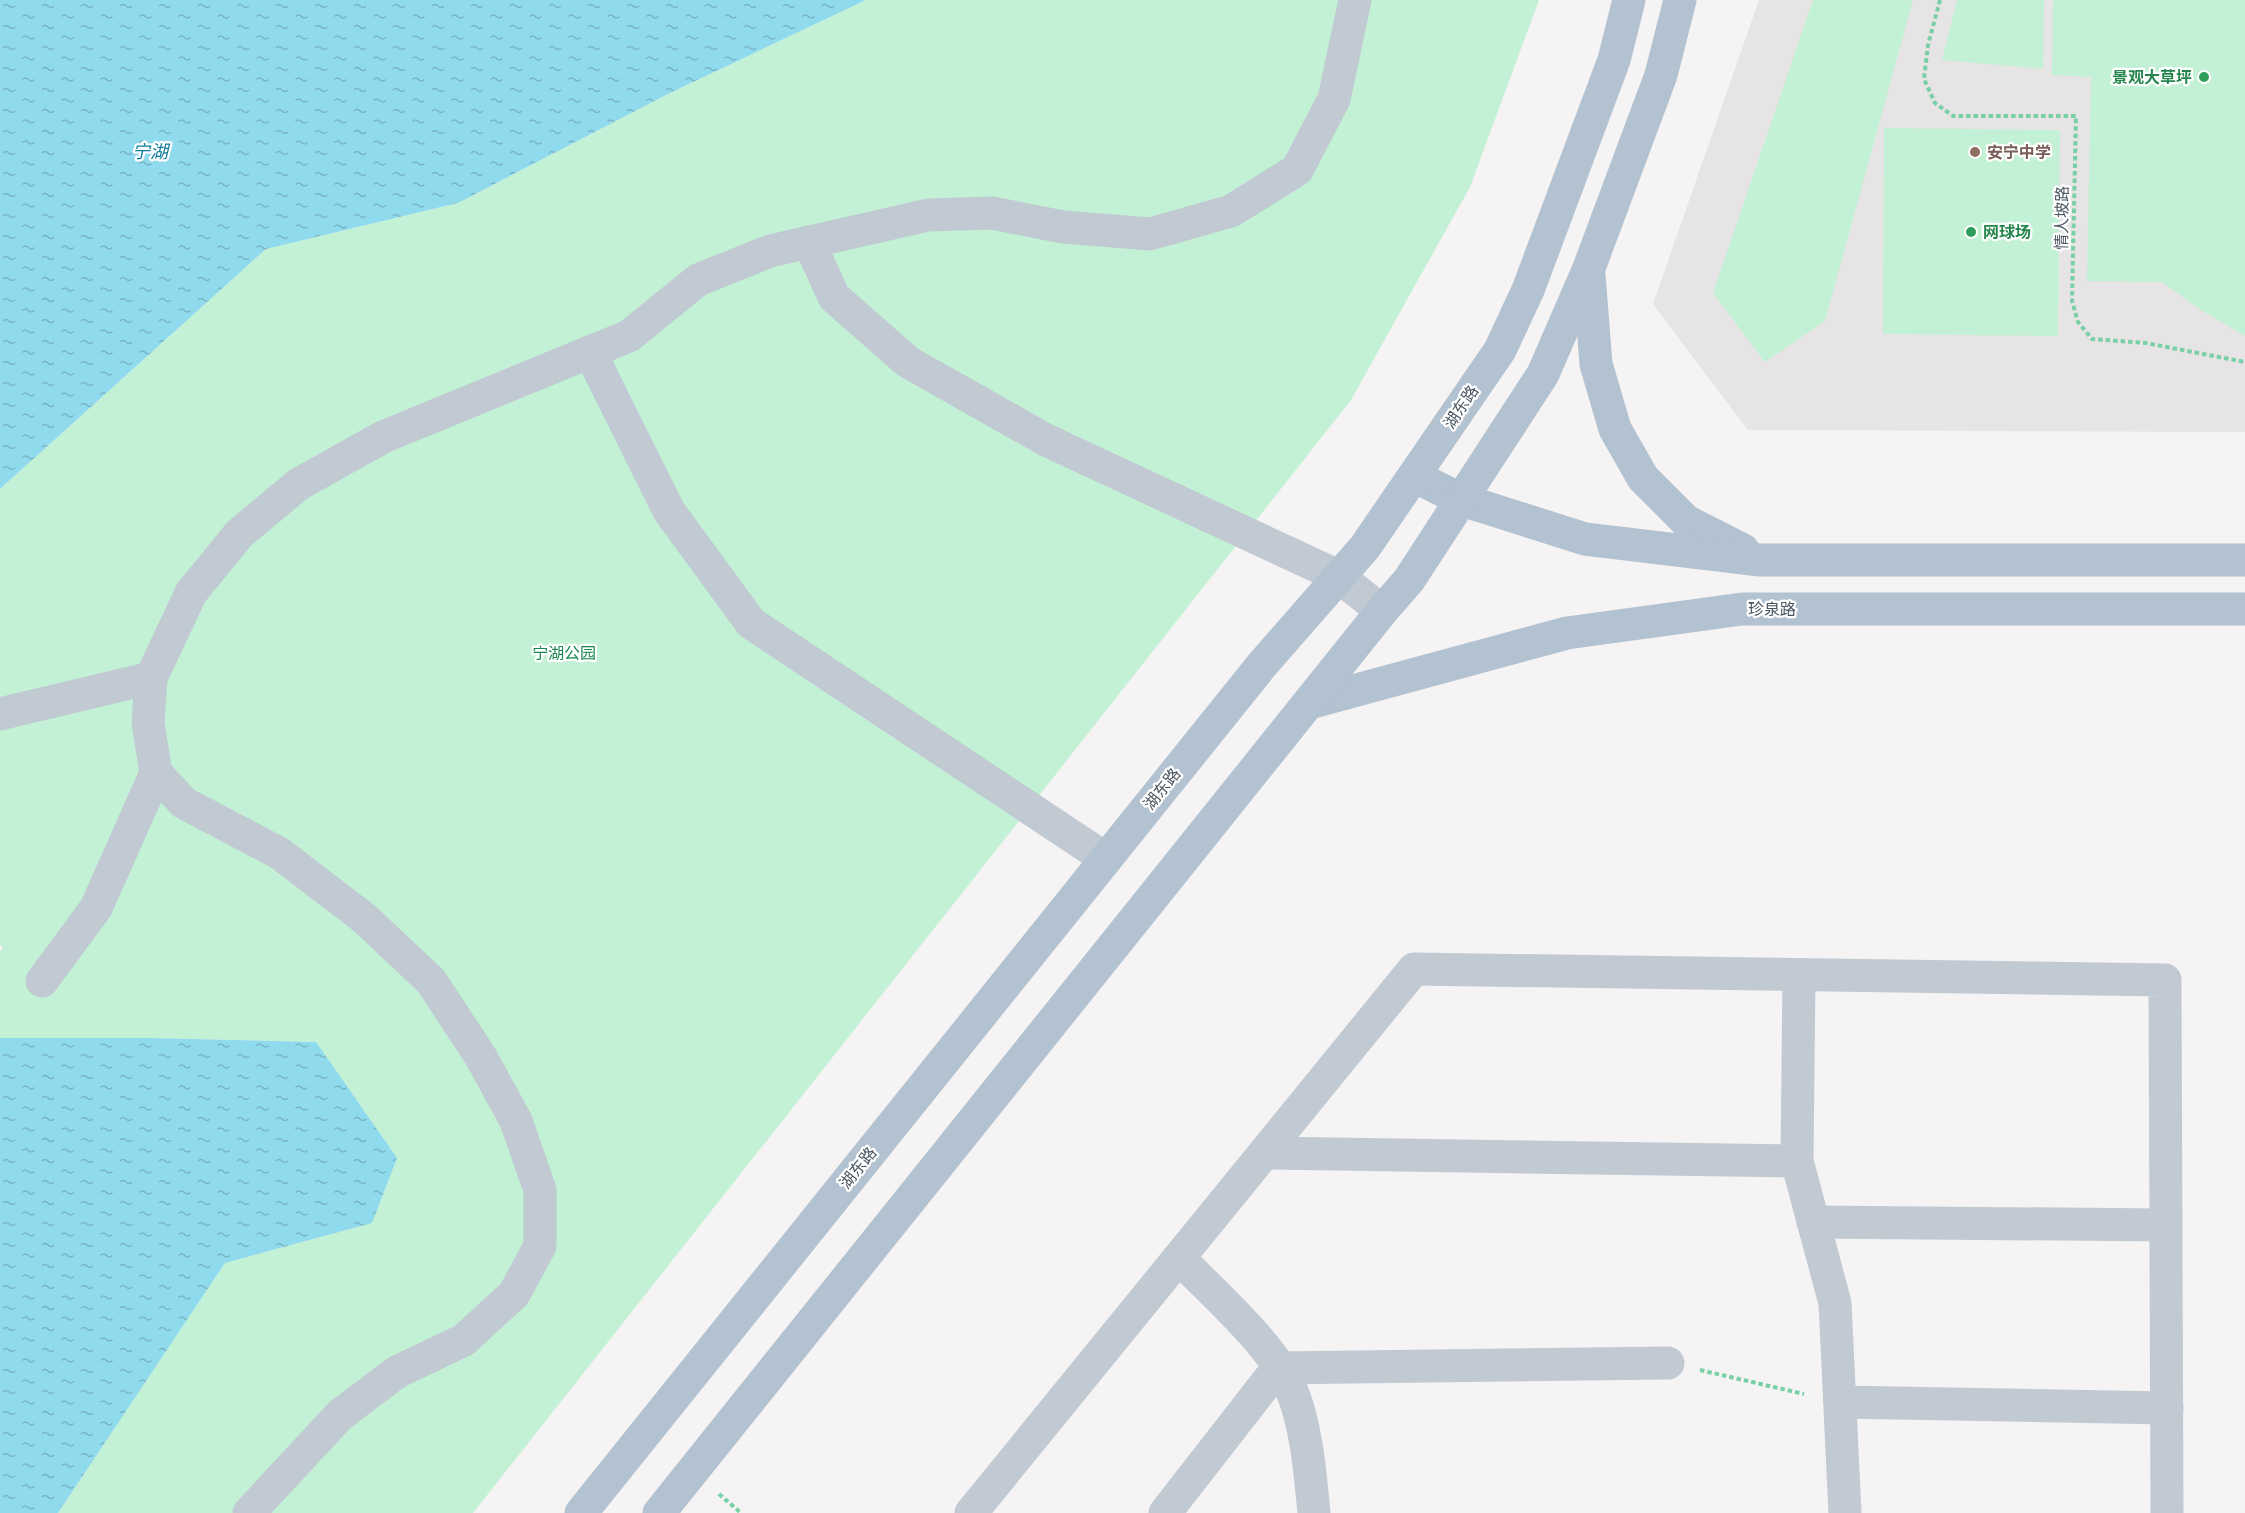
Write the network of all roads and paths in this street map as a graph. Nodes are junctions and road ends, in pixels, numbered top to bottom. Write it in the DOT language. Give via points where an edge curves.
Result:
graph roads {
  1 [pos="1355,0"];
  2 [pos="1629,0"];
  3 [pos="1680,0"];
  4 [pos="1940,0"];
  5 [pos="809,242"];
  6 [pos="1589,268"];
  7 [pos="591,352"];
  8 [pos="2245,362"];
  9 [pos="1414,476"];
  10 [pos="1462,500"];
  11 [pos="1760,560"];
  12 [pos="2245,560"];
  13 [pos="1338,576"];
  14 [pos="2245,609"];
  15 [pos="1382,611"];
  16 [pos="151,678"];
  17 [pos="1309,703"];
  18 [pos="1,713"];
  19 [pos="156,772"];
  20 [pos="1106,859"];
  21 [pos="1799,975"];
  22 [pos="42,981"];
  23 [pos="1265,1153"];
  24 [pos="1797,1161"];
  25 [pos="1813,1222"];
  26 [pos="2166,1226"];
  27 [pos="1179,1258"];
  28 [pos="1668,1363"];
  29 [pos="1278,1368"];
  30 [pos="1840,1402"];
  31 [pos="2167,1408"];
  32 [pos="249,1513"];
  33 [pos="580,1513"];
  34 [pos="659,1513"];
  35 [pos="971,1513"];
  36 [pos="1166,1513"];
  37 [pos="1314,1513"];
  38 [pos="1845,1513"];
  39 [pos="2167,1513"];
  1 -- 5 [label="street" via="1334,99 1296,170 1231,211 1150,234 1063,227 992,213 928,215"];
  2 -- 9 [label="main road, 湖东路" via="1614,60 1528,290 1500,350"];
  3 -- 6 [label="main road" via="1661,75"];
  4 -- 8 [label="path, 情人坡路" via="1924,78 1935,103 1953,116 2076,116 2072,301 2078,322 2092,339 2146,343"];
  5 -- 7 [label="street" via="770,251 698,280 629,336"];
  5 -- 13 [label="street" via="834,297 908,362 1046,440"];
  6 -- 10 [label="main road" via="1543,374"];
  6 -- 11 [label="main road" via="1596,364 1615,429 1642,478 1686,521"];
  7 -- 16 [label="street" via="383,437 299,484 239,534 191,593"];
  7 -- 20 [label="street" via="669,511 751,623"];
  9 -- 10 [label="main road"];
  9 -- 13 [label="main road, 湖东路" via="1365,547"];
  10 -- 11 [label="main road" via="1584,539"];
  10 -- 15 [label="main road" via="1409,580"];
  11 -- 12 [label="main road"];
  13 -- 15 [label="street"];
  13 -- 20 [label="main road, 湖东路"];
  14 -- 17 [label="main road, 珍泉路" via="1742,609 1567,633"];
  15 -- 17 [label="main road"];
  16 -- 18 [label="street"];
  16 -- 19 [label="street" via="148,723"];
  17 -- 34 [label="main road"];
  19 -- 22 [label="street" via="96,908"];
  19 -- 32 [label="street" via="184,803 279,853 364,918 431,981 481,1056 516,1121 540,1190 540,1246 514,1294 464,1340 397,1372 340,1415"];
  20 -- 33 [label="main road, 湖东路"];
  21 -- 23 [label="street" via="1414,969"];
  21 -- 24 [label="street"];
  21 -- 26 [label="street" via="2165,980"];
  23 -- 24 [label="street"];
  23 -- 27 [label="street"];
  24 -- 25 [label="street"];
  25 -- 26 [label="street"];
  25 -- 30 [label="street" via="1835,1303"];
  26 -- 31 [label="street"];
  27 -- 29 [label="street" via="1263,1344"];
  27 -- 35 [label="street"];
  28 -- 29 [label="street"];
  28 -- 30 [label="path"];
  29 -- 36 [label="street"];
  29 -- 37 [label="street" via="1292,1389 1309,1460"];
  30 -- 31 [label="street"];
  30 -- 38 [label="street"];
  31 -- 39 [label="street"];
}
